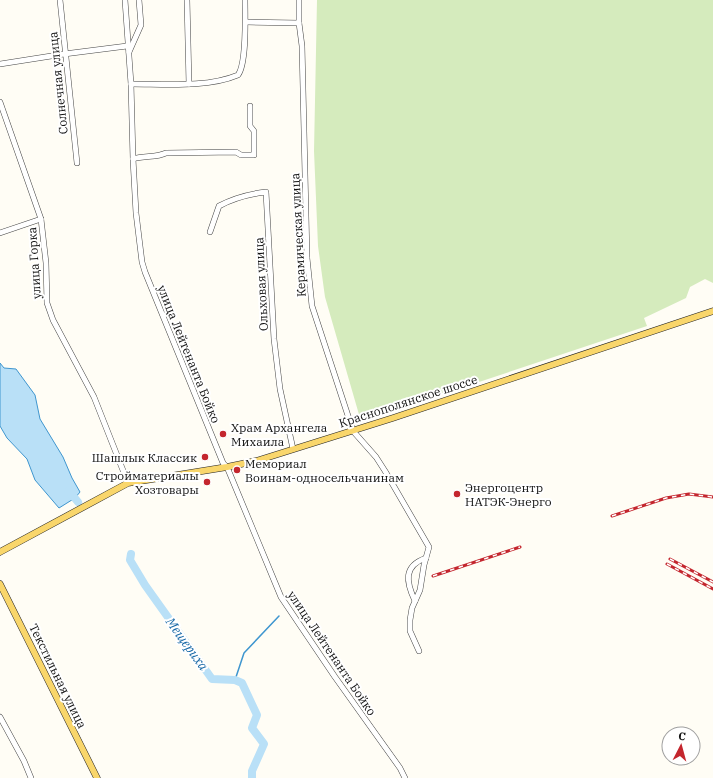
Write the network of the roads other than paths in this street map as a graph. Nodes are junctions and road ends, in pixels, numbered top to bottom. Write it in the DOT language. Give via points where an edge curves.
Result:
graph roads {
  1 [pos="60,0"];
  2 [pos="125,0"];
  3 [pos="139,0"];
  4 [pos="186,0"];
  5 [pos="245,0"];
  6 [pos="299,0"];
  7 [pos="246,22"];
  8 [pos="299,23"];
  9 [pos="128,46"];
  10 [pos="129,53"];
  11 [pos="64,54"];
  12 [pos="0,64"];
  13 [pos="131,84"];
  14 [pos="189,84"];
  15 [pos="0,102"];
  16 [pos="250,106"];
  17 [pos="133,159"];
  18 [pos="77,163"];
  19 [pos="41,219"];
  20 [pos="210,232"];
  21 [pos="0,233"];
  22 [pos="713,311"];
  23 [pos="353,430"];
  24 [pos="293,450"];
  25 [pos="227,467"];
  26 [pos="128,483"];
  27 [pos="0,552"];
  28 [pos="426,558"];
  29 [pos="0,584"];
  30 [pos="416,601"];
  31 [pos="419,651"];
  32 [pos="0,717"];
  33 [pos="31,778"];
  34 [pos="96,778"];
  35 [pos="405,778"];
  1 -- 11 [label="street, Солнечная улица"];
  2 -- 9 [label="street, улица Лейтенанта Бойко"];
  3 -- 10 [label="street" via="141,25"];
  4 -- 14 [label="street"];
  5 -- 7 [label="street"];
  6 -- 8 [label="street, Керамическая улица"];
  7 -- 8 [label="street"];
  7 -- 14 [label="street" via="243,66 238,75"];
  8 -- 23 [label="street, Керамическая улица" via="302,46 307,258 312,306"];
  9 -- 10 [label="street, улица Лейтенанта Бойко"];
  9 -- 11 [label="street"];
  10 -- 13 [label="street, улица Лейтенанта Бойко"];
  11 -- 12 [label="street"];
  11 -- 18 [label="street, Солнечная улица"];
  13 -- 14 [label="street"];
  13 -- 17 [label="street, улица Лейтенанта Бойко"];
  15 -- 19 [label="street, улица Горка"];
  16 -- 17 [label="street" via="254,155 241,155 236,152 166,153"];
  17 -- 25 [label="street, улица Лейтенанта Бойко" via="136,212 144,272 223,463"];
  19 -- 21 [label="street"];
  19 -- 26 [label="street, улица Горка" via="46,264 46,303 94,397"];
  20 -- 24 [label="street, Ольховая улица" via="219,206 266,192 274,339 280,389"];
  22 -- 23 [label="main road, Краснополянское шоссе"];
  23 -- 24 [label="main road, Краснополянское шоссе"];
  23 -- 28 [label="street, Керамическая улица" via="376,457 428,544"];
  24 -- 25 [label="main road, Краснополянское шоссе"];
  25 -- 26 [label="main road, Краснополянское шоссе"];
  25 -- 35 [label="street, улица Лейтенанта Бойко" via="281,598"];
  26 -- 27 [label="main road, Краснополянское шоссе"];
  28 -- 30 [label="street, Керамическая улица"];
  28 -- 30 [label="street" via="416,562 410,569 410,588"];
  29 -- 34 [label="main road, Текстильная улица"];
  30 -- 31 [label="street, Керамическая улица" via="411,612 410,627"];
  32 -- 33 [label="street"];
}
